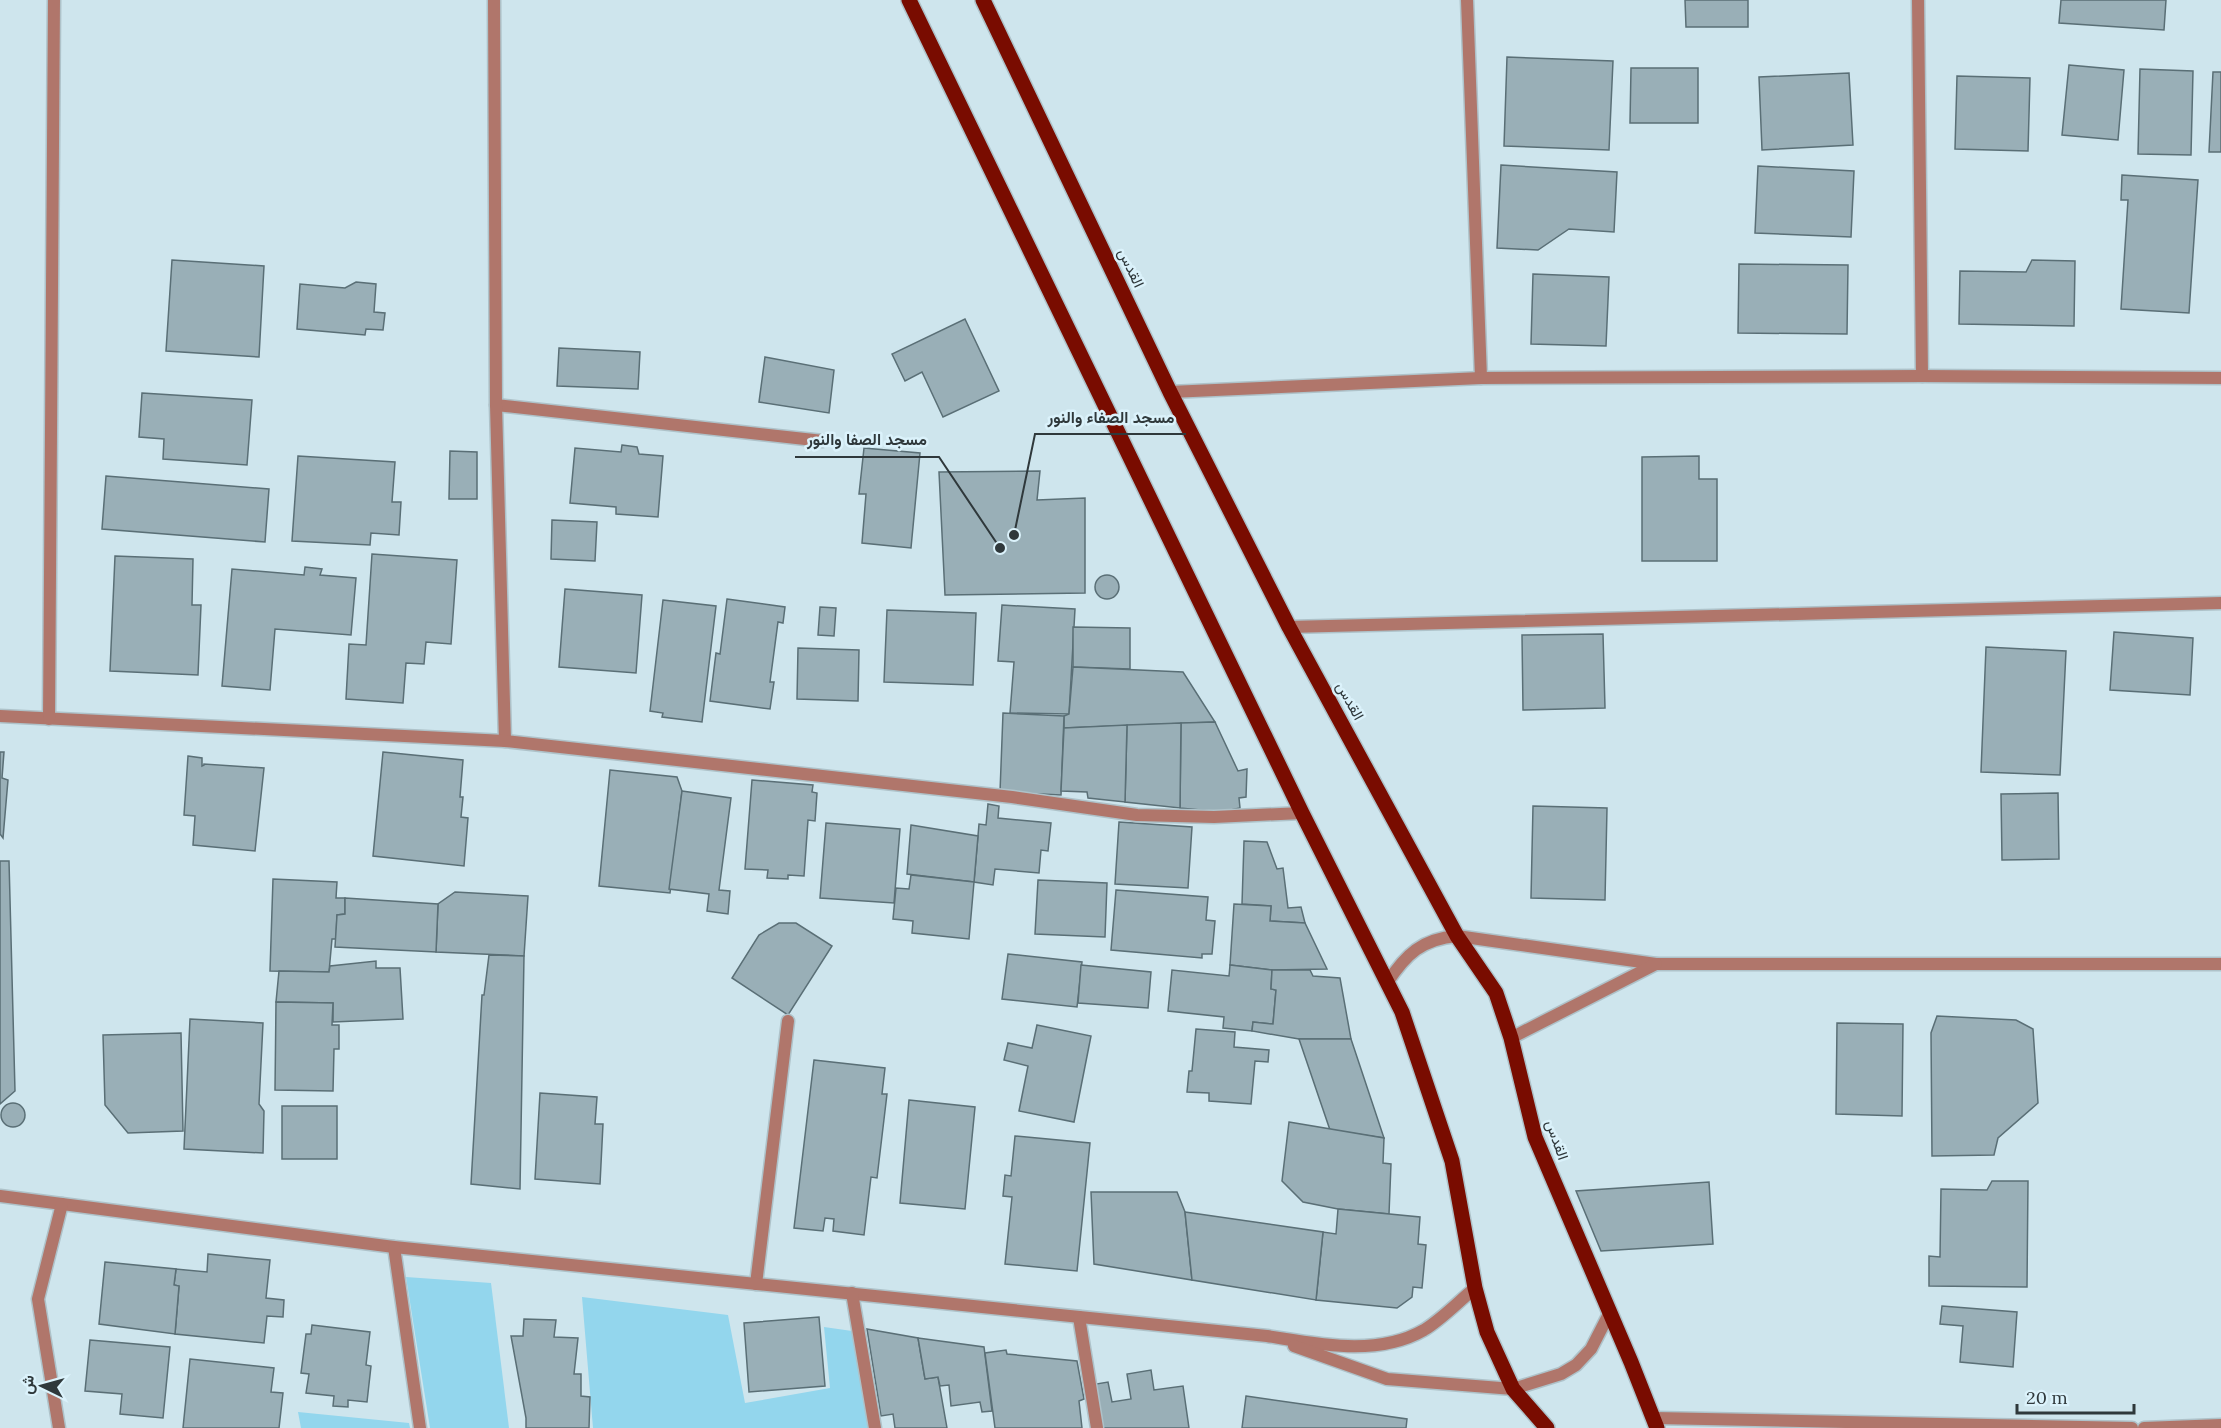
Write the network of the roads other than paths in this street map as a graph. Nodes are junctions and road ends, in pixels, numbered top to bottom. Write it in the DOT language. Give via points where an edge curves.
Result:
graph roads {
  1 [pos="54,0"];
  2 [pos="494,0"];
  3 [pos="909,0"];
  4 [pos="983,0"];
  5 [pos="1467,0"];
  6 [pos="1918,0"];
  7 [pos="1922,376"];
  8 [pos="1481,378"];
  9 [pos="2221,378"];
  10 [pos="1170,392"];
  11 [pos="496,405"];
  12 [pos="823,441"];
  13 [pos="2221,603"];
  14 [pos="1289,627"];
  15 [pos="0,716"];
  16 [pos="49,719"];
  17 [pos="505,741"];
  18 [pos="1302,813"];
  19 [pos="1457,936"];
  20 [pos="1656,964"];
  21 [pos="2221,964"];
  22 [pos="1388,983"];
  23 [pos="788,1021"];
  24 [pos="1511,1038"];
  25 [pos="0,1196"];
  26 [pos="62,1204"];
  27 [pos="394,1247"];
  28 [pos="756,1284"];
  29 [pos="1474,1288"];
  30 [pos="852,1293"];
  31 [pos="1610,1312"];
  32 [pos="1079,1317"];
  33 [pos="1268,1336"];
  34 [pos="1513,1389"];
  35 [pos="1656,1423"];
  36 [pos="2221,1425"];
  37 [pos="59,1428"];
  38 [pos="420,1428"];
  39 [pos="875,1428"];
  40 [pos="1097,1428"];
  41 [pos="1547,1428"];
  42 [pos="2132,1428"];
  43 [pos="2144,1428"];
  1 -- 16 [label="street"];
  2 -- 11 [label="street"];
  3 -- 18 [label="main road"];
  4 -- 10 [label="main road, القدس"];
  5 -- 8 [label="street"];
  6 -- 7 [label="street"];
  7 -- 8 [label="street"];
  7 -- 9 [label="street"];
  8 -- 10 [label="street"];
  10 -- 14 [label="main road, القدس"];
  11 -- 12 [label="street"];
  11 -- 17 [label="street"];
  13 -- 14 [label="street"];
  14 -- 19 [label="main road, القدس"];
  15 -- 16 [label="street"];
  16 -- 17 [label="street"];
  17 -- 18 [label="street" via="1012,797 1137,815 1214,818"];
  18 -- 22 [label="main road"];
  19 -- 20 [label="street"];
  19 -- 22 [label="street" via="1428,942 1410,954"];
  19 -- 24 [label="main road, القدس" via="1496,993"];
  20 -- 21 [label="street"];
  20 -- 24 [label="street"];
  22 -- 29 [label="main road" via="1402,1012 1452,1161"];
  23 -- 28 [label="street"];
  24 -- 31 [label="main road, القدس" via="1535,1137"];
  25 -- 26 [label="street"];
  26 -- 27 [label="street"];
  26 -- 37 [label="street" via="38,1299"];
  27 -- 28 [label="street"];
  27 -- 38 [label="street"];
  28 -- 30 [label="street"];
  29 -- 33 [label="street" via="1423,1330 1380,1344 1335,1347"];
  29 -- 34 [label="main road" via="1487,1332"];
  30 -- 32 [label="street"];
  30 -- 39 [label="street"];
  31 -- 34 [label="street" via="1591,1349 1576,1365 1561,1374"];
  31 -- 35 [label="main road, القدس"];
  32 -- 33 [label="street"];
  32 -- 40 [label="street"];
  33 -- 34 [label="street" via="1387,1379"];
  34 -- 41 [label="main road"];
  35 -- 42 [label="street"];
  36 -- 43 [label="street"];
}
